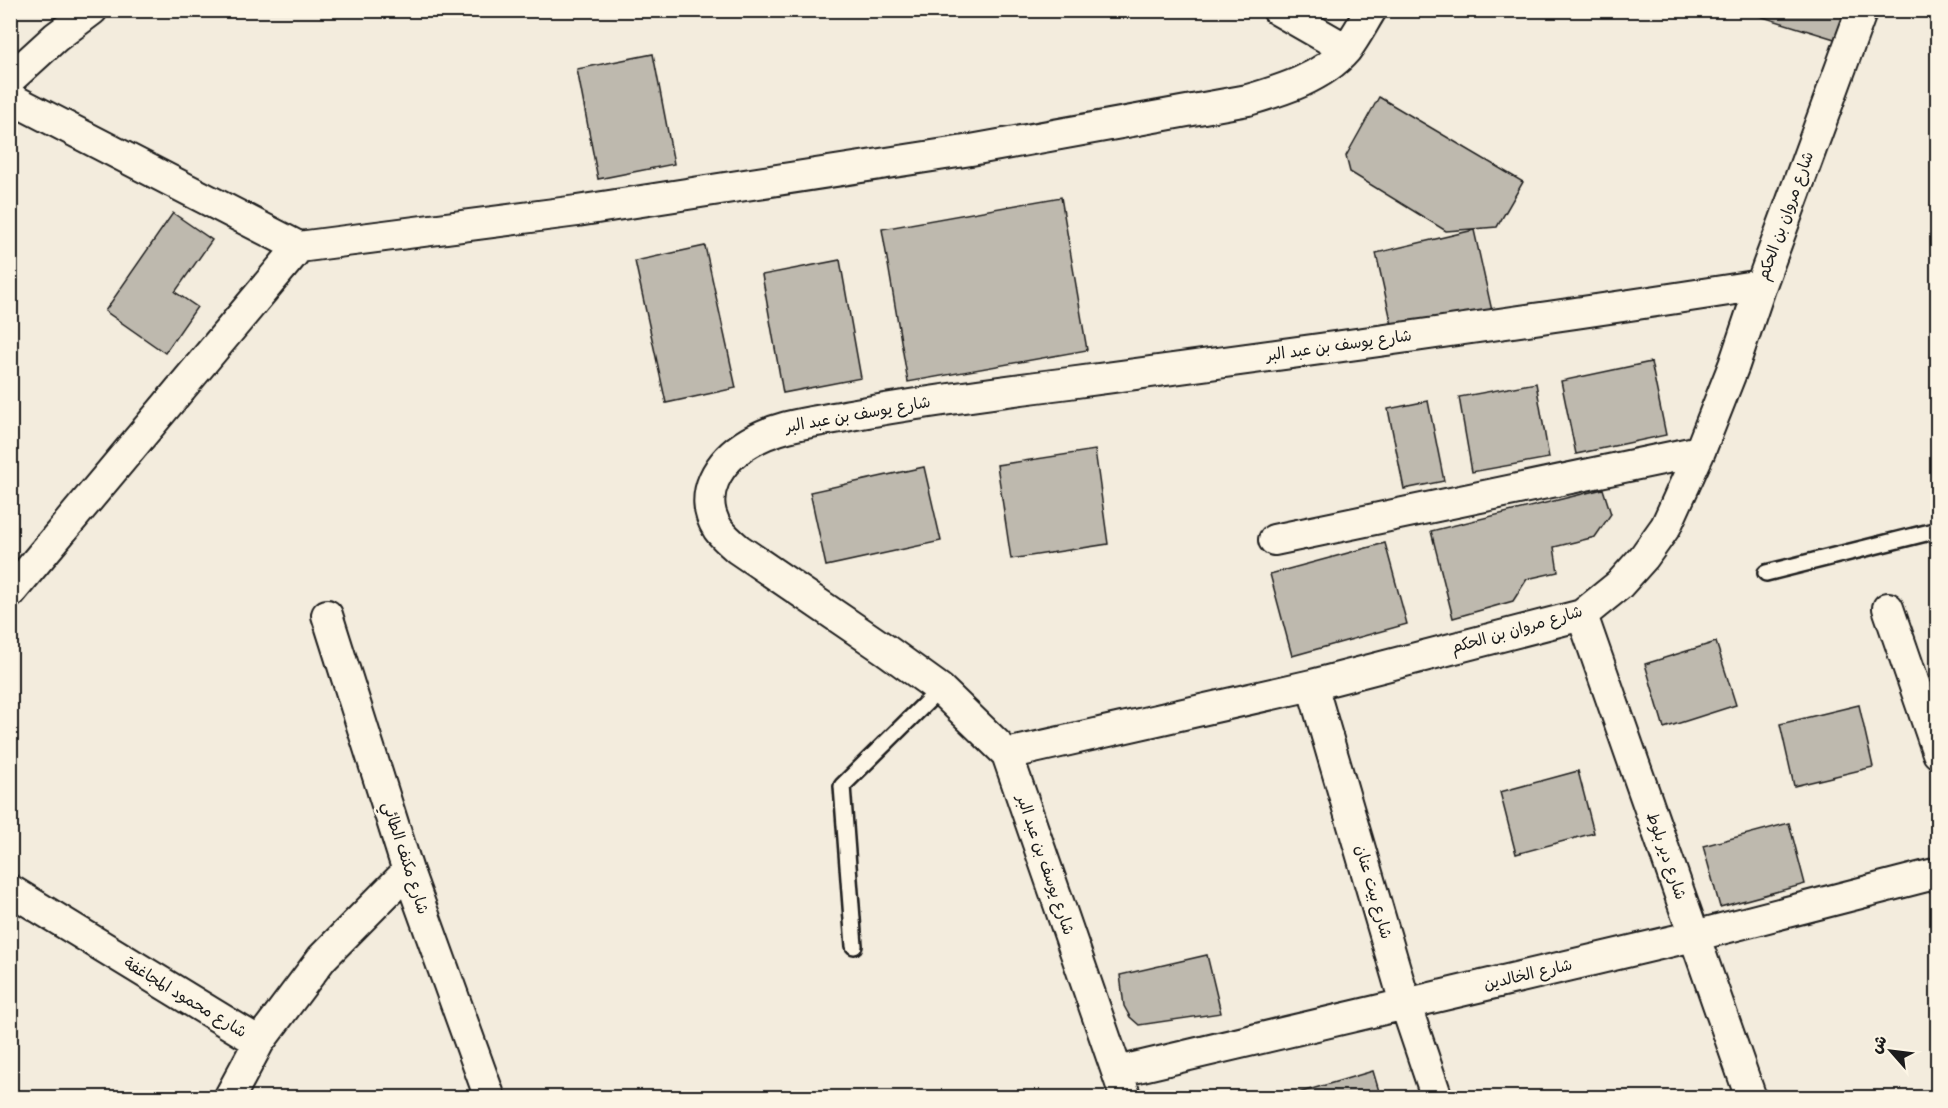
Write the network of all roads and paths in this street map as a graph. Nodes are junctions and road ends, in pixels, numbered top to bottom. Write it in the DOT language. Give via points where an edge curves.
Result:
graph roads {
  1 [pos="92,10"];
  2 [pos="1278,10"];
  3 [pos="1371,10"];
  4 [pos="1862,10"];
  5 [pos="1346,49"];
  6 [pos="10,79"];
  7 [pos="10,98"];
  8 [pos="299,247"];
  9 [pos="1761,285"];
  10 [pos="1700,451"];
  11 [pos="1938,530"];
  12 [pos="1274,540"];
  13 [pos="1766,573"];
  14 [pos="10,593"];
  15 [pos="1888,608"];
  16 [pos="327,615"];
  17 [pos="1582,615"];
  18 [pos="1312,685"];
  19 [pos="940,689"];
  20 [pos="1938,753"];
  21 [pos="1007,754"];
  22 [pos="408,872"];
  23 [pos="1938,873"];
  24 [pos="10,890"];
  25 [pos="1694,936"];
  26 [pos="854,946"];
  27 [pos="1405,1004"];
  28 [pos="259,1042"];
  29 [pos="1122,1085"];
  30 [pos="229,1098"];
  31 [pos="490,1098"];
  32 [pos="1437,1098"];
  33 [pos="1751,1098"];
  1 -- 6 [label="street"];
  2 -- 5 [label="street"];
  3 -- 5 [label="street"];
  4 -- 9 [label="street, شارع مروان بن الحكم"];
  5 -- 8 [label="street" via="1330,65 1308,78 1248,100 809,176"];
  7 -- 8 [label="street"];
  8 -- 14 [label="street"];
  9 -- 10 [label="street, شارع مروان بن الحكم"];
  9 -- 19 [label="street, شارع يوسف بن عبد البر" via="930,401 781,428 735,453 712,482 708,497 710,514 719,531 738,549"];
  10 -- 12 [label="street"];
  10 -- 17 [label="street, شارع مروان بن الحكم" via="1666,526 1644,557 1619,585"];
  11 -- 13 [label="lane"];
  15 -- 20 [label="street"];
  16 -- 22 [label="street, شارع مكنف الطائي"];
  17 -- 18 [label="street, شارع مروان بن الحكم"];
  17 -- 25 [label="street, شارع دير بلوط"];
  18 -- 21 [label="street, شارع مروان بن الحكم"];
  18 -- 27 [label="street, شارع بيت عنان"];
  19 -- 21 [label="street, شارع يوسف بن عبد البر"];
  19 -- 26 [label="lane" via="842,786"];
  21 -- 29 [label="street, شارع يوسف بن عبد البر"];
  22 -- 28 [label="street, شارع محمود المجاغفة" via="322,958"];
  22 -- 31 [label="street, شارع مكنف الطائي"];
  23 -- 25 [label="street, شارع الخالدين"];
  24 -- 28 [label="street, شارع محمود المجاغفة"];
  25 -- 27 [label="street, شارع الخالدين"];
  25 -- 33 [label="street, شارع دير بلوط"];
  27 -- 29 [label="street, شارع الخالدين"];
  27 -- 32 [label="street, شارع بيت عنان"];
  28 -- 30 [label="street"];
}
